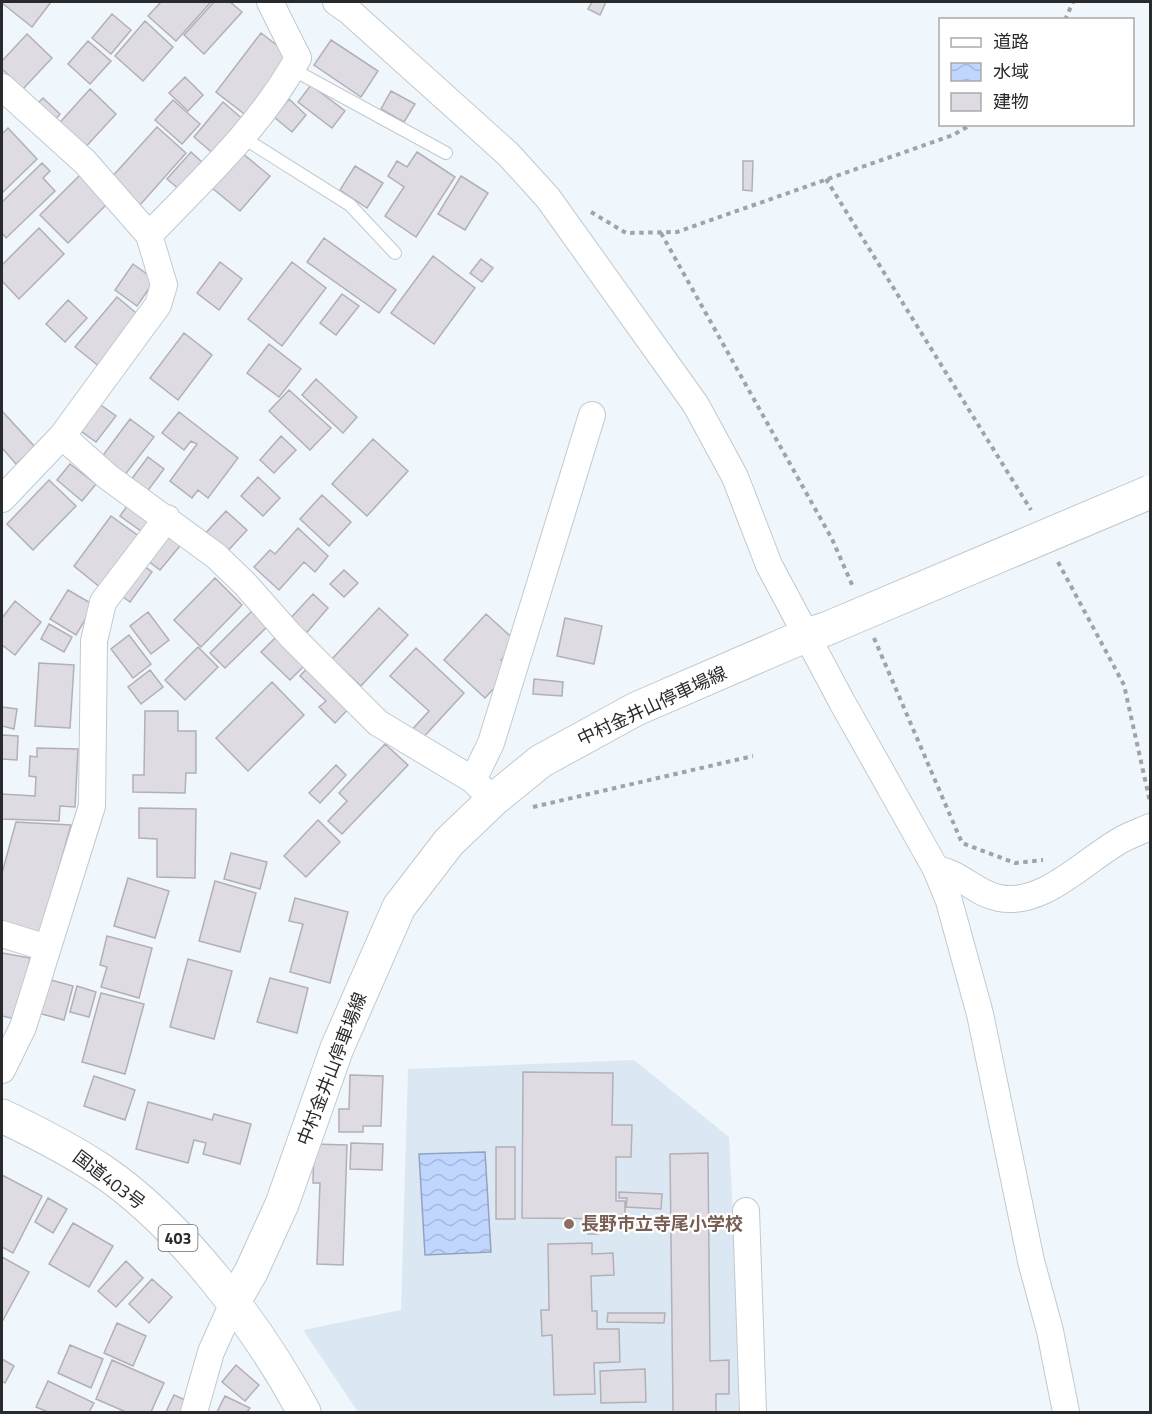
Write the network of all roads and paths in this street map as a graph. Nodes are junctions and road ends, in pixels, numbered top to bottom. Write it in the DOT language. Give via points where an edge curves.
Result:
graph roads {
  1 [pos="270,2"];
  2 [pos="336,2"];
  3 [pos="1073,2"];
  4 [pos="1066,18"];
  5 [pos="292,69"];
  6 [pos="2,87"];
  7 [pos="969,126"];
  8 [pos="242,138"];
  9 [pos="446,153"];
  10 [pos="826,179"];
  11 [pos="585,208"];
  12 [pos="149,235"];
  13 [pos="395,253"];
  14 [pos="592,414"];
  15 [pos="62,436"];
  16 [pos="1150,492"];
  17 [pos="2,499"];
  18 [pos="1032,512"];
  19 [pos="167,518"];
  20 [pos="1053,553"];
  21 [pos="817,632"];
  22 [pos="753,756"];
  23 [pos="483,790"];
  24 [pos="1150,806"];
  25 [pos="1150,827"];
  26 [pos="936,869"];
  27 [pos="2,934"];
  28 [pos="47,948"];
  29 [pos="2,1070"];
  30 [pos="2,1116"];
  31 [pos="746,1211"];
  32 [pos="233,1303"];
  33 [pos="194,1413"];
  34 [pos="304,1413"];
  35 [pos="753,1413"];
  36 [pos="1066,1413"];
  1 -- 5 [label="street" via="298,58"];
  2 -- 21 [label="street" via="508,154 548,198 696,405 735,477 769,565"];
  3 -- 4 [label="path"];
  5 -- 8 [label="street"];
  5 -- 9 [label="lane"];
  6 -- 12 [label="street" via="85,162"];
  7 -- 10 [label="path" via="953,135"];
  8 -- 12 [label="street"];
  8 -- 13 [label="lane" via="350,206"];
  10 -- 11 [label="path" via="676,232 626,233"];
  10 -- 18 [label="path"];
  12 -- 15 [label="street" via="164,285 158,305"];
  14 -- 23 [label="street" via="491,742"];
  15 -- 17 [label="street"];
  15 -- 19 [label="street" via="108,477"];
  16 -- 21 [label="main road, 中村金井山停車場線, bridge"];
  19 -- 23 [label="street" via="245,584 378,723"];
  19 -- 28 [label="street" via="103,602 94,641 92,806"];
  20 -- 24 [label="path" via="1124,685"];
  21 -- 23 [label="main road, 中村金井山停車場線" via="636,709"];
  21 -- 26 [label="street" via="842,702"];
  22 -- 23 [label="path" via="516,810"];
  23 -- 32 [label="main road, 中村金井山停車場線" via="399,907 337,1048 282,1204"];
  25 -- 26 [label="street" via="1121,840 1051,888 1029,897 998,898 956,875"];
  26 -- 36 [label="street" via="949,901 980,1014"];
  27 -- 28 [label="street"];
  28 -- 29 [label="street" via="23,1026"];
  30 -- 32 [label="main road, 国道403号 / 403" via="51,1139 145,1206 184,1244"];
  31 -- 35 [label="street"];
  32 -- 33 [label="street" via="211,1352"];
  32 -- 34 [label="main road, 国道403号 / 403" via="266,1346"];
}
